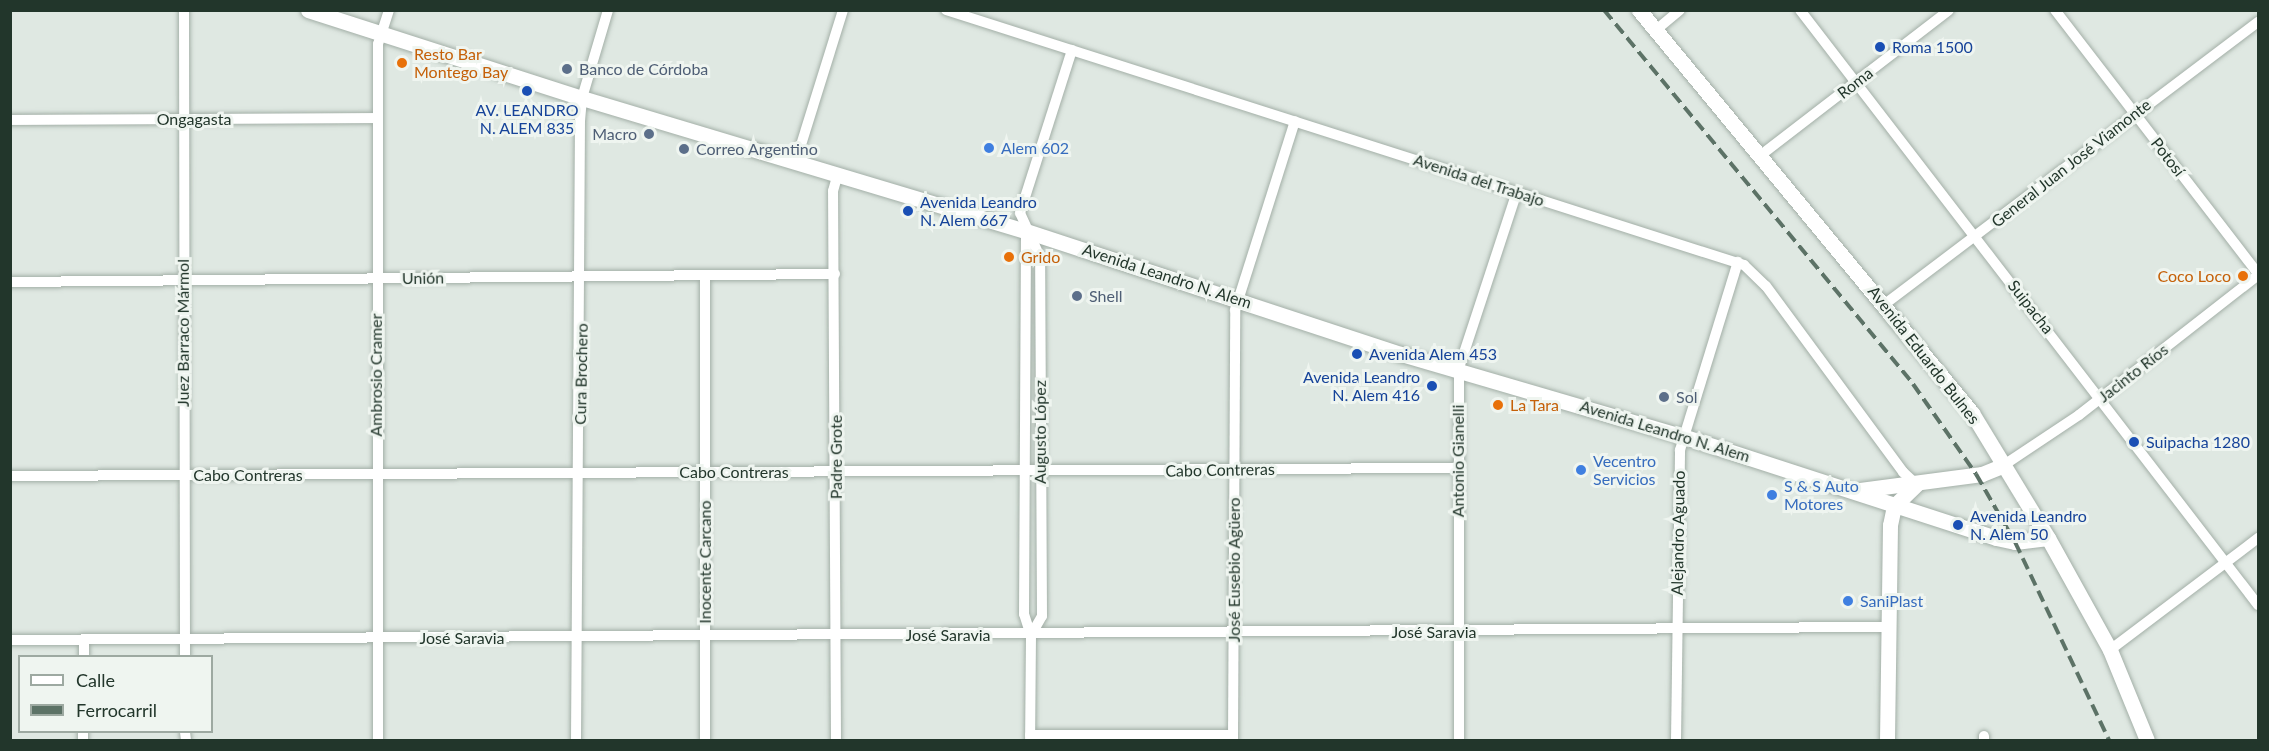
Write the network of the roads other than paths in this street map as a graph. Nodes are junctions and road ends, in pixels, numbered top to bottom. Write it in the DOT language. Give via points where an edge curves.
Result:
graph roads {
  1 [pos="184,10"];
  2 [pos="308,10"];
  3 [pos="389,10"];
  4 [pos="608,10"];
  5 [pos="843,10"];
  6 [pos="946,10"];
  7 [pos="1639,10"];
  8 [pos="1680,10"];
  9 [pos="1800,10"];
  10 [pos="1949,10"];
  11 [pos="2055,10"];
  12 [pos="2259,22"];
  13 [pos="1656,30"];
  14 [pos="381,34"];
  15 [pos="1072,50"];
  16 [pos="1856,82"];
  17 [pos="582,98"];
  18 [pos="2135,114"];
  19 [pos="378,118"];
  20 [pos="10,120"];
  21 [pos="182,120"];
  22 [pos="1295,121"];
  23 [pos="1761,155"];
  24 [pos="796,161"];
  25 [pos="838,174"];
  26 [pos="1517,192"];
  27 [pos="1026,231"];
  28 [pos="1976,236"];
  29 [pos="1738,262"];
  30 [pos="835,274"];
  31 [pos="2259,274"];
  32 [pos="705,276"];
  33 [pos="582,277"];
  34 [pos="376,279"];
  35 [pos="183,281"];
  36 [pos="10,282"];
  37 [pos="1236,298"];
  38 [pos="1885,304"];
  39 [pos="1459,368"];
  40 [pos="2101,397"];
  41 [pos="1682,436"];
  42 [pos="2004,465"];
  43 [pos="1458,468"];
  44 [pos="1234,470"];
  45 [pos="705,472"];
  46 [pos="837,472"];
  47 [pos="1026,472"];
  48 [pos="1040,472"];
  49 [pos="579,473"];
  50 [pos="376,474"];
  51 [pos="184,475"];
  52 [pos="10,476"];
  53 [pos="1917,484"];
  54 [pos="1854,490"];
  55 [pos="1894,506"];
  56 [pos="2048,538"];
  57 [pos="2259,538"];
  58 [pos="2226,563"];
  59 [pos="2259,605"];
  60 [pos="1886,627"];
  61 [pos="1676,630"];
  62 [pos="1459,632"];
  63 [pos="1234,633"];
  64 [pos="1031,634"];
  65 [pos="705,636"];
  66 [pos="836,636"];
  67 [pos="578,637"];
  68 [pos="377,638"];
  69 [pos="185,639"];
  70 [pos="10,640"];
  71 [pos="84,640"];
  72 [pos="2110,650"];
  73 [pos="84,655"];
  74 [pos="185,655"];
  75 [pos="1030,738"];
  76 [pos="1233,738"];
  77 [pos="378,741"];
  78 [pos="576,741"];
  79 [pos="705,741"];
  80 [pos="836,741"];
  81 [pos="1459,741"];
  82 [pos="1676,741"];
  83 [pos="1887,741"];
  84 [pos="2147,741"];
  1 -- 21 [label="street, Juez Barraco Mármol"];
  2 -- 14 [label="main road, Avenida Leandro N. Alem"];
  3 -- 14 [label="street, Ambrosio Cramer"];
  4 -- 17 [label="street, Cura Brochero"];
  5 -- 24 [label="street"];
  6 -- 15 [label="street, Avenida del Trabajo"];
  7 -- 13 [label="main road, Avenida Eduardo Bulnes"];
  8 -- 13 [label="street"];
  9 -- 16 [label="street, Suipacha"];
  10 -- 16 [label="street, Roma"];
  11 -- 18 [label="street, Potosí"];
  12 -- 18 [label="street, General Juan José Viamonte"];
  13 -- 23 [label="main road, Avenida Eduardo Bulnes"];
  14 -- 17 [label="main road, Avenida Leandro N. Alem"];
  14 -- 19 [label="street, Ambrosio Cramer"];
  15 -- 22 [label="street, Avenida del Trabajo"];
  15 -- 27 [label="street, Augusto López" via="1020,213"];
  16 -- 23 [label="street, Roma"];
  16 -- 28 [label="street, Suipacha"];
  17 -- 24 [label="main road, Avenida Leandro N. Alem"];
  17 -- 33 [label="street, Cura Brochero"];
  18 -- 28 [label="street, General Juan José Viamonte"];
  18 -- 31 [label="street, Potosí"];
  19 -- 21 [label="street, Ongagasta"];
  19 -- 34 [label="street, Ambrosio Cramer"];
  20 -- 21 [label="street, Ongagasta"];
  21 -- 35 [label="street, Juez Barraco Mármol"];
  22 -- 26 [label="street, Avenida del Trabajo"];
  22 -- 37 [label="street, José Eusebio Agüero"];
  23 -- 38 [label="main road, Avenida Eduardo Bulnes"];
  24 -- 25 [label="main road, Avenida Leandro N. Alem"];
  25 -- 27 [label="main road, Avenida Leandro N. Alem"];
  25 -- 30 [label="street, Padre Grote" via="833,191"];
  26 -- 29 [label="street, Avenida del Trabajo"];
  26 -- 39 [label="street, Antonio Gianelli"];
  27 -- 37 [label="main road, Avenida Leandro N. Alem"];
  27 -- 47 [label="street, Augusto López"];
  27 -- 48 [label="street, Augusto López" via="1040,257"];
  28 -- 38 [label="street, General Juan José Viamonte"];
  28 -- 40 [label="street, Suipacha"];
  29 -- 41 [label="street, Alejandro Aguado"];
  29 -- 53 [label="street, Avenida del Trabajo" via="1766,286 1903,472"];
  30 -- 32 [label="street, Unión"];
  30 -- 46 [label="street, Padre Grote"];
  31 -- 40 [label="street, Jacinto Ríos"];
  32 -- 33 [label="street, Unión"];
  32 -- 45 [label="street, Inocente Carcano"];
  33 -- 34 [label="street, Unión"];
  33 -- 49 [label="street, Cura Brochero"];
  34 -- 35 [label="street, Unión"];
  34 -- 50 [label="street, Ambrosio Cramer"];
  35 -- 36 [label="street, Unión"];
  35 -- 51 [label="street, Juez Barraco Mármol"];
  37 -- 39 [label="main road, Avenida Leandro N. Alem" via="1401,354"];
  37 -- 44 [label="street, José Eusebio Agüero"];
  38 -- 42 [label="main road, Avenida Eduardo Bulnes" via="1972,413"];
  39 -- 41 [label="main road, Avenida Leandro N. Alem"];
  39 -- 43 [label="street, Antonio Gianelli"];
  40 -- 42 [label="street, Jacinto Ríos"];
  40 -- 58 [label="street, Suipacha"];
  41 -- 54 [label="main road, Avenida Leandro N. Alem"];
  41 -- 61 [label="street, Alejandro Aguado"];
  42 -- 53 [label="main road, Avenida Leandro N. Alem" via="1982,474"];
  42 -- 56 [label="main road, Avenida Eduardo Bulnes"];
  43 -- 44 [label="street, Cabo Contreras"];
  43 -- 62 [label="street, Antonio Gianelli"];
  44 -- 48 [label="street, Cabo Contreras"];
  44 -- 63 [label="street, José Eusebio Agüero"];
  45 -- 46 [label="street, Cabo Contreras"];
  45 -- 49 [label="street, Cabo Contreras"];
  45 -- 65 [label="street, Inocente Carcano"];
  46 -- 47 [label="street, Cabo Contreras"];
  46 -- 66 [label="street, Padre Grote"];
  47 -- 48 [label="street, Cabo Contreras"];
  47 -- 64 [label="street, Augusto López" via="1024,614"];
  48 -- 64 [label="street, Augusto López" via="1042,616"];
  49 -- 50 [label="street, Cabo Contreras"];
  49 -- 67 [label="street, Cura Brochero"];
  50 -- 51 [label="street, Cabo Contreras"];
  50 -- 68 [label="street, Ambrosio Cramer"];
  51 -- 52 [label="street, Cabo Contreras"];
  51 -- 69 [label="street, Juez Barraco Mármol"];
  53 -- 54 [label="main road, Avenida Leandro N. Alem"];
  53 -- 55 [label="main road"];
  54 -- 55 [label="main road, Avenida Leandro N. Alem"];
  55 -- 56 [label="main road, Avenida Leandro N. Alem" via="2015,542"];
  55 -- 60 [label="main road"];
  56 -- 72 [label="main road, Avenida Eduardo Bulnes"];
  57 -- 58 [label="street"];
  58 -- 59 [label="street, Suipacha"];
  58 -- 72 [label="street"];
  60 -- 61 [label="street, José Saravia"];
  60 -- 83 [label="main road"];
  61 -- 62 [label="street, José Saravia"];
  61 -- 82 [label="street, Alejandro Aguado"];
  62 -- 63 [label="street, José Saravia"];
  62 -- 81 [label="street, Antonio Gianelli"];
  63 -- 64 [label="street, José Saravia"];
  63 -- 76 [label="street, José Eusebio Agüero"];
  64 -- 66 [label="street, José Saravia"];
  64 -- 75 [label="street, Augusto López"];
  65 -- 66 [label="street, José Saravia"];
  65 -- 67 [label="street, José Saravia"];
  65 -- 79 [label="street, Inocente Carcano"];
  66 -- 80 [label="street, Padre Grote"];
  67 -- 68 [label="street, José Saravia"];
  67 -- 78 [label="street, Cura Brochero"];
  68 -- 69 [label="street, José Saravia"];
  68 -- 77 [label="street, Ambrosio Cramer"];
  69 -- 71 [label="street, José Saravia"];
  69 -- 74 [label="street, Juez Barraco Mármol"];
  70 -- 71 [label="street, José Saravia"];
  71 -- 73 [label="street"];
  72 -- 84 [label="main road, Avenida Eduardo Bulnes"];
  75 -- 76 [label="street"];
}
